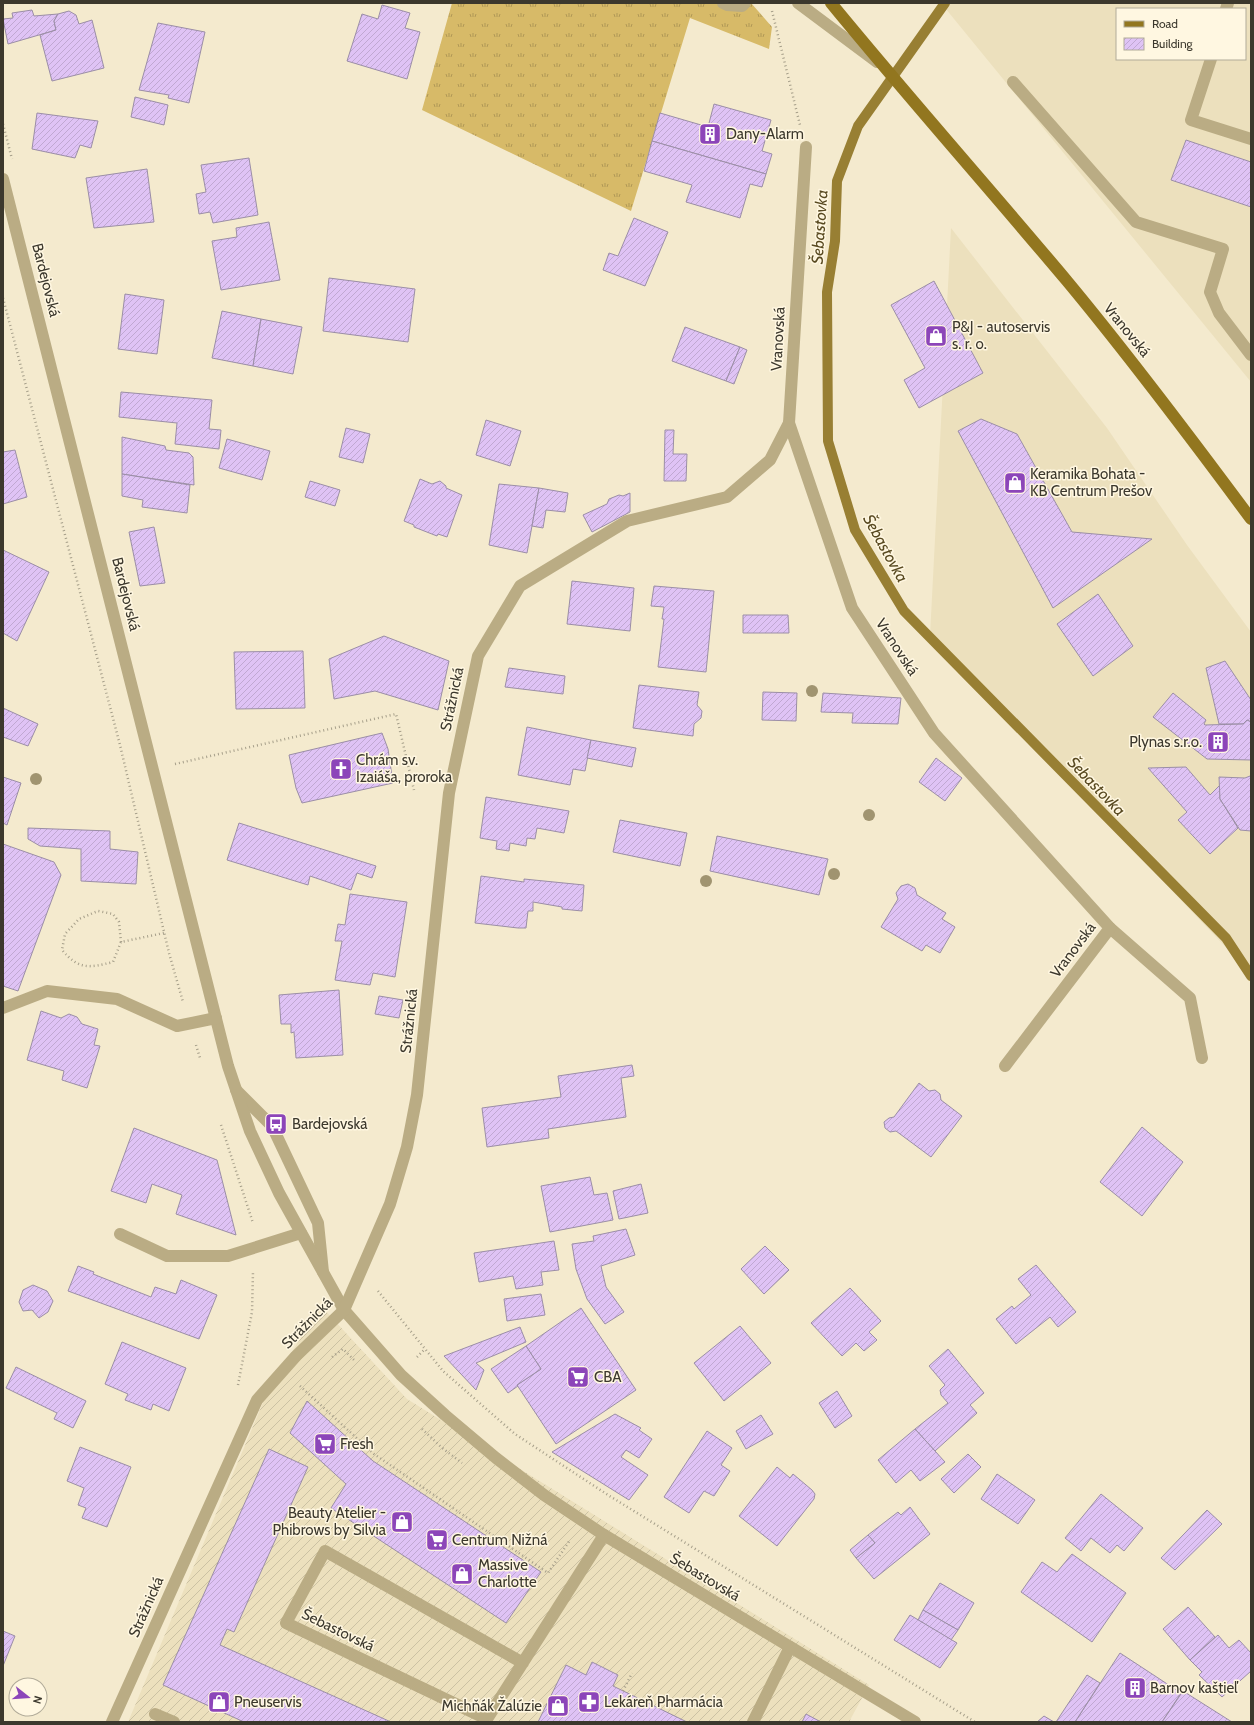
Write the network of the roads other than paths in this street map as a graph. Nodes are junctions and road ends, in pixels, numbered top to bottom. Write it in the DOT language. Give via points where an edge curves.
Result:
graph roads {
  1 [pos="723,3"];
  2 [pos="745,3"];
  3 [pos="798,3"];
  4 [pos="831,3"];
  5 [pos="1211,60"];
  6 [pos="885,68"];
  7 [pos="1013,82"];
  8 [pos="1251,139"];
  9 [pos="806,147"];
  10 [pos="3,179"];
  11 [pos="1251,355"];
  12 [pos="789,423"];
  13 [pos="1251,519"];
  14 [pos="1110,928"];
  15 [pos="3,1008"];
  16 [pos="216,1018"];
  17 [pos="1202,1058"];
  18 [pos="1005,1066"];
  19 [pos="236,1090"];
  20 [pos="301,1233"];
  21 [pos="120,1234"];
  22 [pos="323,1272"];
  23 [pos="344,1310"];
  24 [pos="604,1535"];
  25 [pos="790,1647"];
  26 [pos="523,1663"];
  27 [pos="155,1714"];
  28 [pos="486,1721"];
  29 [pos="112,1722"];
  30 [pos="174,1722"];
  31 [pos="754,1722"];
  32 [pos="915,1722"];
  1 -- 2 [label="street" via="742,6"];
  3 -- 6 [label="street"];
  4 -- 6 [label="main road, Vranovská"];
  5 -- 8 [label="street" via="1191,120"];
  6 -- 13 [label="main road, Vranovská" via="1067,281 1177,419"];
  7 -- 11 [label="street" via="1136,222 1223,249 1210,292 1219,313"];
  9 -- 12 [label="street, Vranovská"];
  10 -- 16 [label="street, Bardejovská"];
  12 -- 14 [label="street, Vranovská" via="852,608 934,733"];
  12 -- 23 [label="street, Strážnická" via="770,460 727,497 627,521 520,586 478,656 450,793 417,1095 407,1146 390,1204"];
  14 -- 17 [label="street" via="1190,998"];
  14 -- 18 [label="street, Vranovská"];
  15 -- 16 [label="street" via="47,991 117,999 177,1026"];
  16 -- 19 [label="street, Bardejovská"];
  19 -- 20 [label="street, Bardejovská" via="250,1131"];
  19 -- 22 [label="street" via="272,1126 318,1223"];
  20 -- 21 [label="street" via="228,1256 167,1256"];
  20 -- 22 [label="street, Bardejovská"];
  22 -- 23 [label="street, Bardejovská"];
  23 -- 24 [label="street, Šebastovská" via="401,1375 445,1415 544,1495"];
  23 -- 29 [label="street, Strážnická" via="296,1356 257,1400"];
  24 -- 25 [label="street, Šebastovská"];
  24 -- 26 [label="street, Šebastovská"];
  25 -- 31 [label="street"];
  25 -- 32 [label="street, Šebastovská"];
  26 -- 28 [label="street, Šebastovská"];
  26 -- 28 [label="street, Šebastovská" via="325,1551 286,1623"];
  27 -- 30 [label="street"];
}
